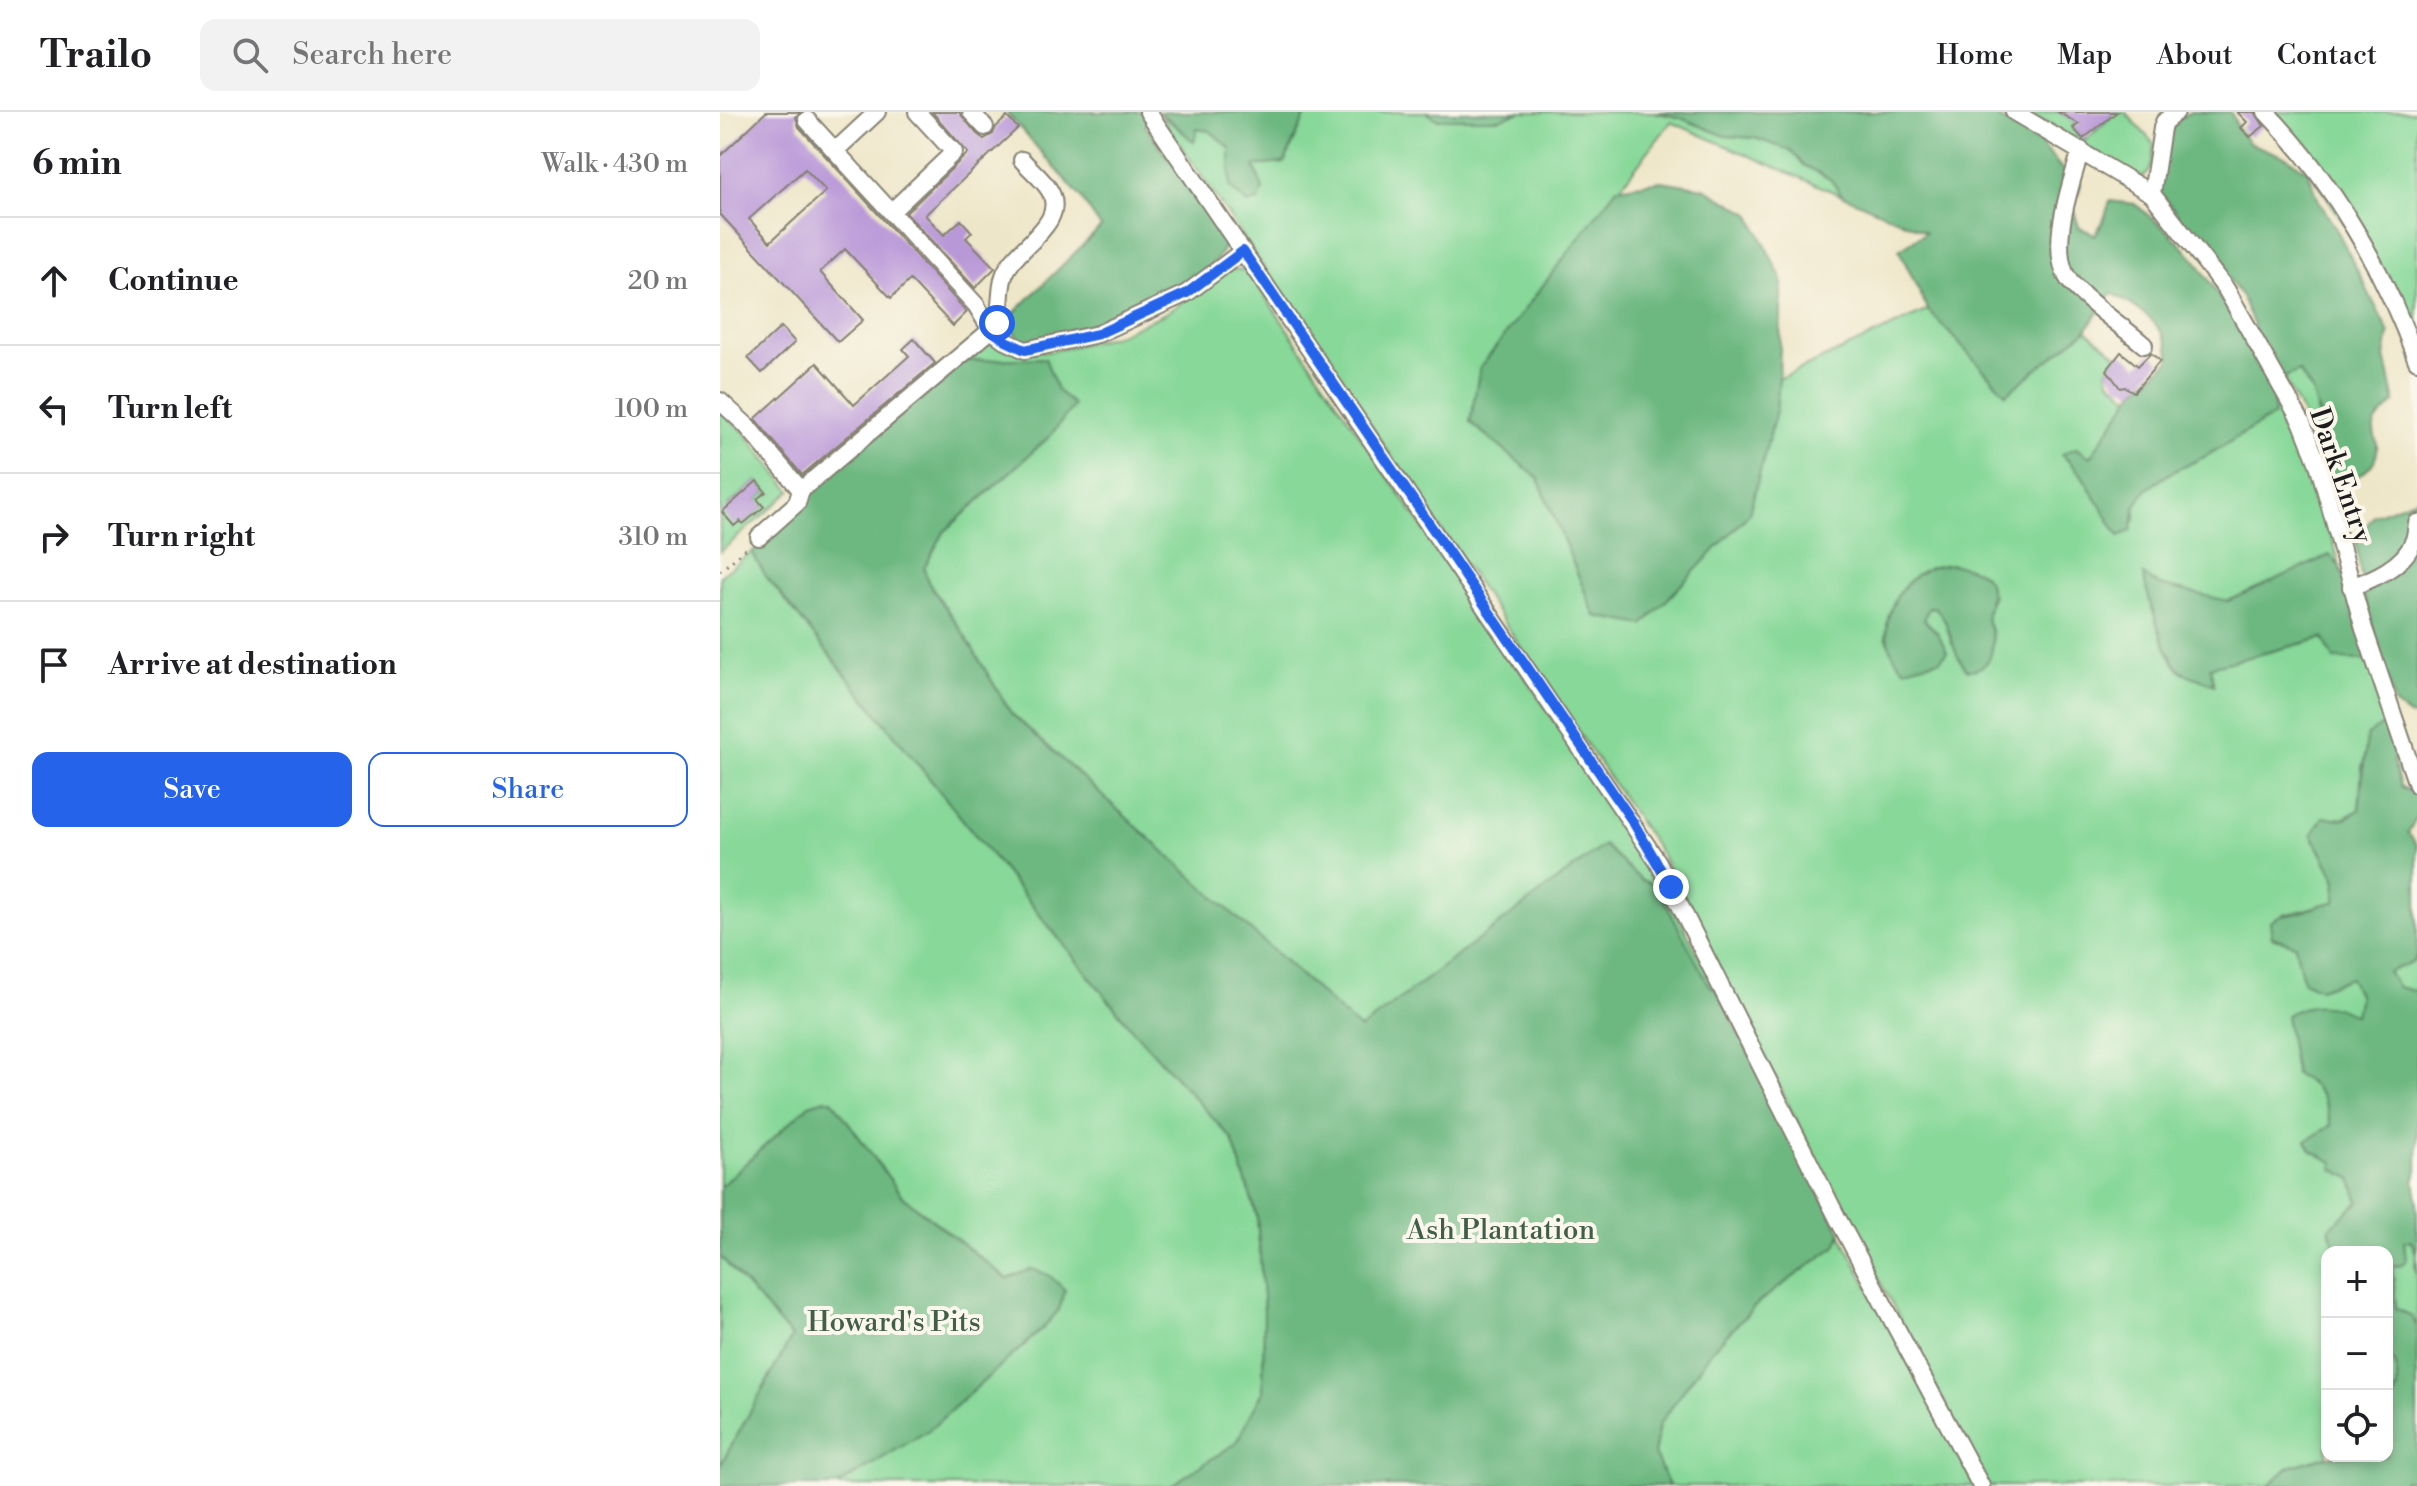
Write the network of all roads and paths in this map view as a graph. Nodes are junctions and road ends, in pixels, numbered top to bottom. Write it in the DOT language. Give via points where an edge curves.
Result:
graph roads {
  1 [pos="877,112"];
  2 [pos="917,112"];
  3 [pos="971,112"];
  4 [pos="1148,112"];
  5 [pos="2014,112"];
  6 [pos="2176,112"];
  7 [pos="2266,112"];
  8 [pos="807,120"];
  9 [pos="985,127"];
  10 [pos="2081,150"];
  11 [pos="835,151"];
  12 [pos="1022,160"];
  13 [pos="2152,194"];
  14 [pos="891,212"];
  15 [pos="1243,251"];
  16 [pos="991,330"];
  17 [pos="2144,345"];
  18 [pos="2417,361"];
  19 [pos="720,401"];
  20 [pos="801,490"];
  21 [pos="2417,523"];
  22 [pos="759,537"];
  23 [pos="720,571"];
  24 [pos="2351,587"];
  25 [pos="2410,737"];
  26 [pos="2417,785"];
  27 [pos="1981,1486"];
  1 -- 11 [label="street"];
  2 -- 14 [label="street" via="954,152"];
  3 -- 9 [label="street"];
  4 -- 15 [label="street"];
  5 -- 10 [label="street"];
  6 -- 13 [label="street" via="2164,122"];
  7 -- 18 [label="street" via="2339,205 2377,270"];
  8 -- 11 [label="street"];
  10 -- 13 [label="street"];
  10 -- 17 [label="street" via="2065,202 2061,264 2070,282"];
  11 -- 14 [label="street"];
  12 -- 16 [label="street" via="1049,189 1052,214 1010,263"];
  13 -- 24 [label="street, Dark Entry" via="2226,289 2302,423"];
  14 -- 16 [label="street" via="976,305"];
  15 -- 16 [label="street" via="1187,293 1098,334 1025,350"];
  15 -- 27 [label="street" via="1658,862 1838,1219"];
  16 -- 20 [label="street"];
  19 -- 20 [label="street"];
  20 -- 22 [label="street" via="797,503"];
  21 -- 24 [label="street" via="2414,541 2402,556 2384,572"];
  22 -- 23 [label="path"];
  24 -- 25 [label="street, Dark Entry"];
  25 -- 26 [label="street, Dark Entry"];
}
